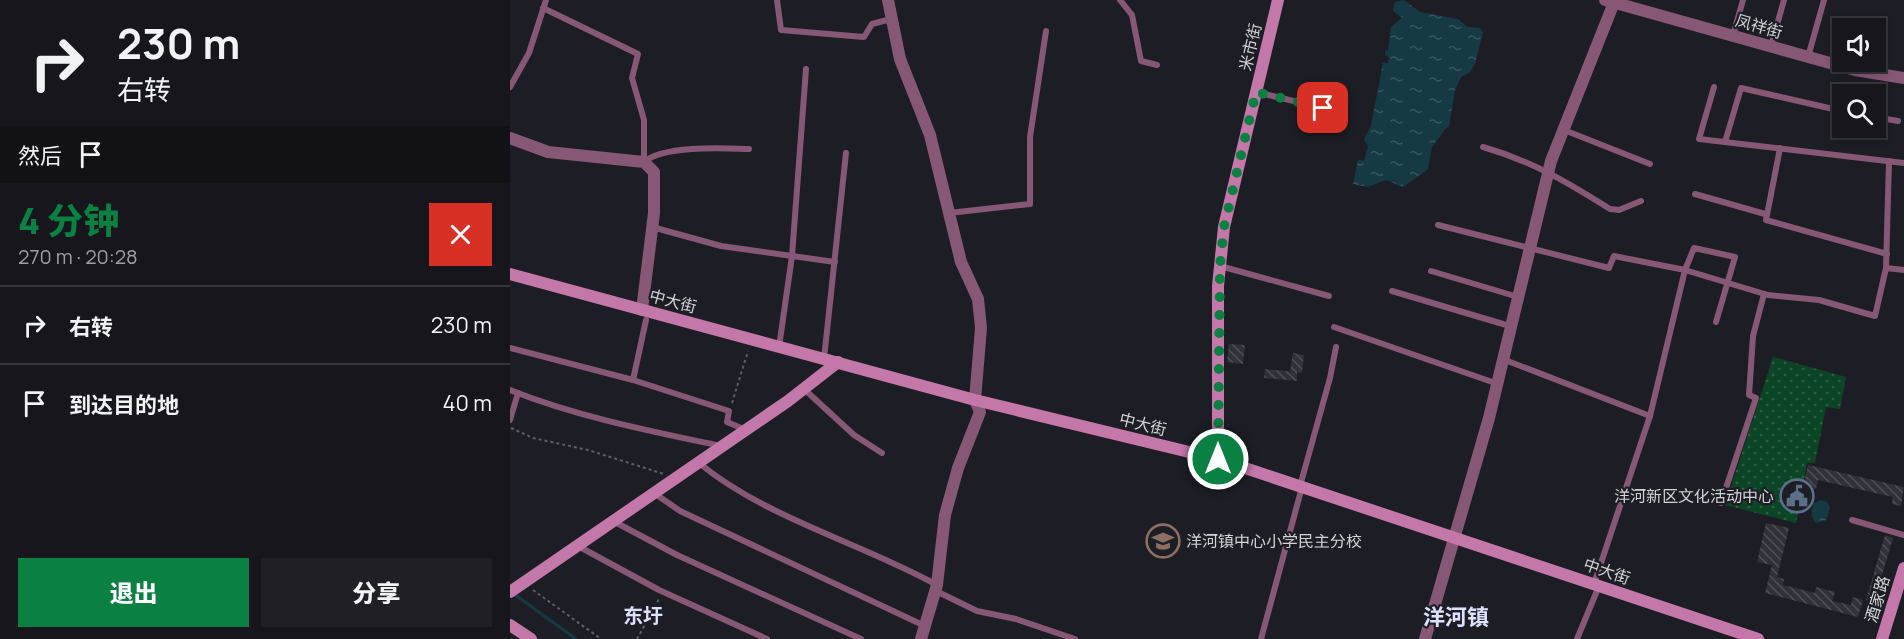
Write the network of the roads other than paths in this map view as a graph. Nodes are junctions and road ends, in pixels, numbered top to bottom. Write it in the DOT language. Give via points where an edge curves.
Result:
graph roads {
  1 [pos="546,0"];
  2 [pos="777,0"];
  3 [pos="888,0"];
  4 [pos="1120,0"];
  5 [pos="1278,0"];
  6 [pos="1743,0"];
  7 [pos="1784,0"];
  8 [pos="1824,0"];
  9 [pos="1612,1"];
  10 [pos="543,8"];
  11 [pos="891,19"];
  12 [pos="1046,31"];
  13 [pos="1733,36"];
  14 [pos="1771,46"];
  15 [pos="1808,57"];
  16 [pos="1157,65"];
  17 [pos="806,69"];
  18 [pos="1904,78"];
  19 [pos="510,87"];
  20 [pos="1714,87"];
  21 [pos="1256,92"];
  22 [pos="1323,108"];
  23 [pos="1832,109"];
  24 [pos="1886,119"];
  25 [pos="1898,121"];
  26 [pos="1564,130"];
  27 [pos="510,138"];
  28 [pos="1725,142"];
  29 [pos="1483,147"];
  30 [pos="1780,148"];
  31 [pos="749,149"];
  32 [pos="846,153"];
  33 [pos="1889,161"];
  34 [pos="644,162"];
  35 [pos="1904,163"];
  36 [pos="1650,164"];
  37 [pos="1549,171"];
  38 [pos="1695,194"];
  39 [pos="1641,201"];
  40 [pos="949,213"];
  41 [pos="1765,214"];
  42 [pos="1438,225"];
  43 [pos="652,227"];
  44 [pos="1528,248"];
  45 [pos="1887,254"];
  46 [pos="792,256"];
  47 [pos="835,262"];
  48 [pos="1220,266"];
  49 [pos="1886,268"];
  50 [pos="1685,270"];
  51 [pos="1904,270"];
  52 [pos="1431,271"];
  53 [pos="510,274"];
  54 [pos="1728,283"];
  55 [pos="1392,291"];
  56 [pos="1764,294"];
  57 [pos="1329,296"];
  58 [pos="1519,297"];
  59 [pos="644,315"];
  60 [pos="1716,322"];
  61 [pos="1334,327"];
  62 [pos="1513,327"];
  63 [pos="779,347"];
  64 [pos="1336,347"];
  65 [pos="510,348"];
  66 [pos="825,359"];
  67 [pos="1505,360"];
  68 [pos="838,362"];
  69 [pos="633,380"];
  70 [pos="1498,385"];
  71 [pos="804,389"];
  72 [pos="510,390"];
  73 [pos="518,393"];
  74 [pos="975,400"];
  75 [pos="1650,416"];
  76 [pos="510,420"];
  77 [pos="746,430"];
  78 [pos="721,447"];
  79 [pos="882,453"];
  80 [pos="1218,459"];
  81 [pos="698,462"];
  82 [pos="1301,486"];
  83 [pos="653,492"];
  84 [pos="1722,504"];
  85 [pos="613,520"];
  86 [pos="1852,520"];
  87 [pos="1904,535"];
  88 [pos="1456,538"];
  89 [pos="578,545"];
  90 [pos="1904,568"];
  91 [pos="1596,585"];
  92 [pos="516,588"];
  93 [pos="936,588"];
  94 [pos="510,625"];
  95 [pos="925,626"];
  96 [pos="531,639"];
  97 [pos="767,639"];
  98 [pos="861,639"];
  99 [pos="921,639"];
  100 [pos="1075,639"];
  101 [pos="1261,639"];
  102 [pos="1425,639"];
  103 [pos="1577,639"];
  104 [pos="1758,639"];
  105 [pos="1882,639"];
  1 -- 10 [label="lane"];
  2 -- 11 [label="lane" via="782,30 864,37 872,24"];
  3 -- 11 [label="street"];
  4 -- 16 [label="lane" via="1132,15 1141,61"];
  5 -- 21 [label="street, 米市街"];
  6 -- 13 [label="lane"];
  7 -- 14 [label="lane"];
  8 -- 15 [label="lane"];
  9 -- 13 [label="street, 凤祥街"];
  9 -- 26 [label="street"];
  10 -- 19 [label="lane" via="529,53"];
  10 -- 34 [label="lane" via="638,54 632,78 644,120"];
  11 -- 40 [label="street" via="900,59 930,135"];
  12 -- 40 [label="lane" via="1030,136 1030,204"];
  13 -- 14 [label="street, 凤祥街"];
  14 -- 15 [label="street, 凤祥街"];
  15 -- 18 [label="street, 凤祥街"];
  17 -- 46 [label="lane"];
  20 -- 28 [label="lane" via="1699,139"];
  21 -- 22 [label="lane"];
  21 -- 48 [label="street, 米市街" via="1224,227"];
  23 -- 28 [label="lane" via="1741,88"];
  24 -- 25 [label="lane"];
  26 -- 36 [label="lane"];
  26 -- 37 [label="street"];
  27 -- 34 [label="street" via="548,152"];
  28 -- 30 [label="lane"];
  29 -- 37 [label="lane"];
  30 -- 33 [label="lane"];
  30 -- 41 [label="lane"];
  31 -- 34 [label="lane" via="658,154"];
  32 -- 47 [label="lane"];
  33 -- 35 [label="lane"];
  33 -- 45 [label="lane"];
  34 -- 43 [label="street" via="654,172"];
  37 -- 39 [label="lane" via="1610,209 1619,210"];
  37 -- 44 [label="street"];
  38 -- 41 [label="lane"];
  40 -- 74 [label="street" via="961,262 978,299 981,328"];
  41 -- 45 [label="lane" via="1766,220"];
  42 -- 44 [label="lane"];
  43 -- 46 [label="lane" via="721,246"];
  43 -- 59 [label="street"];
  44 -- 50 [label="lane" via="1610,268 1614,256"];
  44 -- 58 [label="street"];
  45 -- 49 [label="lane"];
  46 -- 47 [label="lane"];
  46 -- 63 [label="lane"];
  47 -- 66 [label="lane"];
  48 -- 57 [label="lane"];
  48 -- 80 [label="street, 米市街"];
  49 -- 51 [label="lane"];
  49 -- 56 [label="lane" via="1875,316 1820,300"];
  50 -- 54 [label="lane"];
  50 -- 54 [label="lane" via="1694,248 1735,257"];
  50 -- 75 [label="lane"];
  52 -- 58 [label="lane"];
  53 -- 59 [label="street, 中大街"];
  54 -- 56 [label="lane"];
  54 -- 60 [label="lane"];
  55 -- 62 [label="lane"];
  56 -- 84 [label="lane" via="1753,336 1749,395 1756,399"];
  58 -- 62 [label="street"];
  59 -- 63 [label="street, 中大街"];
  59 -- 69 [label="lane"];
  61 -- 70 [label="lane"];
  62 -- 67 [label="street"];
  63 -- 66 [label="street, 中大街"];
  64 -- 82 [label="lane"];
  65 -- 69 [label="lane"];
  66 -- 68 [label="street, 中大街"];
  67 -- 70 [label="street"];
  67 -- 75 [label="lane"];
  68 -- 71 [label="street"];
  68 -- 74 [label="street, 中大街"];
  69 -- 77 [label="lane" via="729,411 727,422"];
  70 -- 88 [label="street"];
  71 -- 77 [label="street"];
  71 -- 79 [label="lane" via="854,435"];
  72 -- 73 [label="lane"];
  73 -- 76 [label="lane"];
  73 -- 78 [label="lane" via="630,427"];
  74 -- 80 [label="street, 中大街"];
  74 -- 93 [label="street" via="980,412 945,515"];
  75 -- 91 [label="lane"];
  77 -- 78 [label="street"];
  78 -- 81 [label="street"];
  80 -- 82 [label="street, 中大街"];
  81 -- 83 [label="street"];
  81 -- 93 [label="lane" via="717,478 766,505"];
  82 -- 88 [label="street, 中大街"];
  82 -- 101 [label="lane"];
  83 -- 85 [label="street"];
  83 -- 95 [label="lane" via="680,511"];
  85 -- 89 [label="street"];
  85 -- 98 [label="lane" via="677,555"];
  86 -- 87 [label="lane"];
  88 -- 91 [label="street, 中大街"];
  88 -- 102 [label="street"];
  89 -- 92 [label="street"];
  89 -- 97 [label="lane"];
  90 -- 105 [label="street, 酒家路"];
  91 -- 103 [label="lane"];
  91 -- 104 [label="street, 中大街"];
  93 -- 95 [label="street"];
  93 -- 100 [label="lane" via="978,611"];
  94 -- 96 [label="street"];
  95 -- 99 [label="street"];
}
